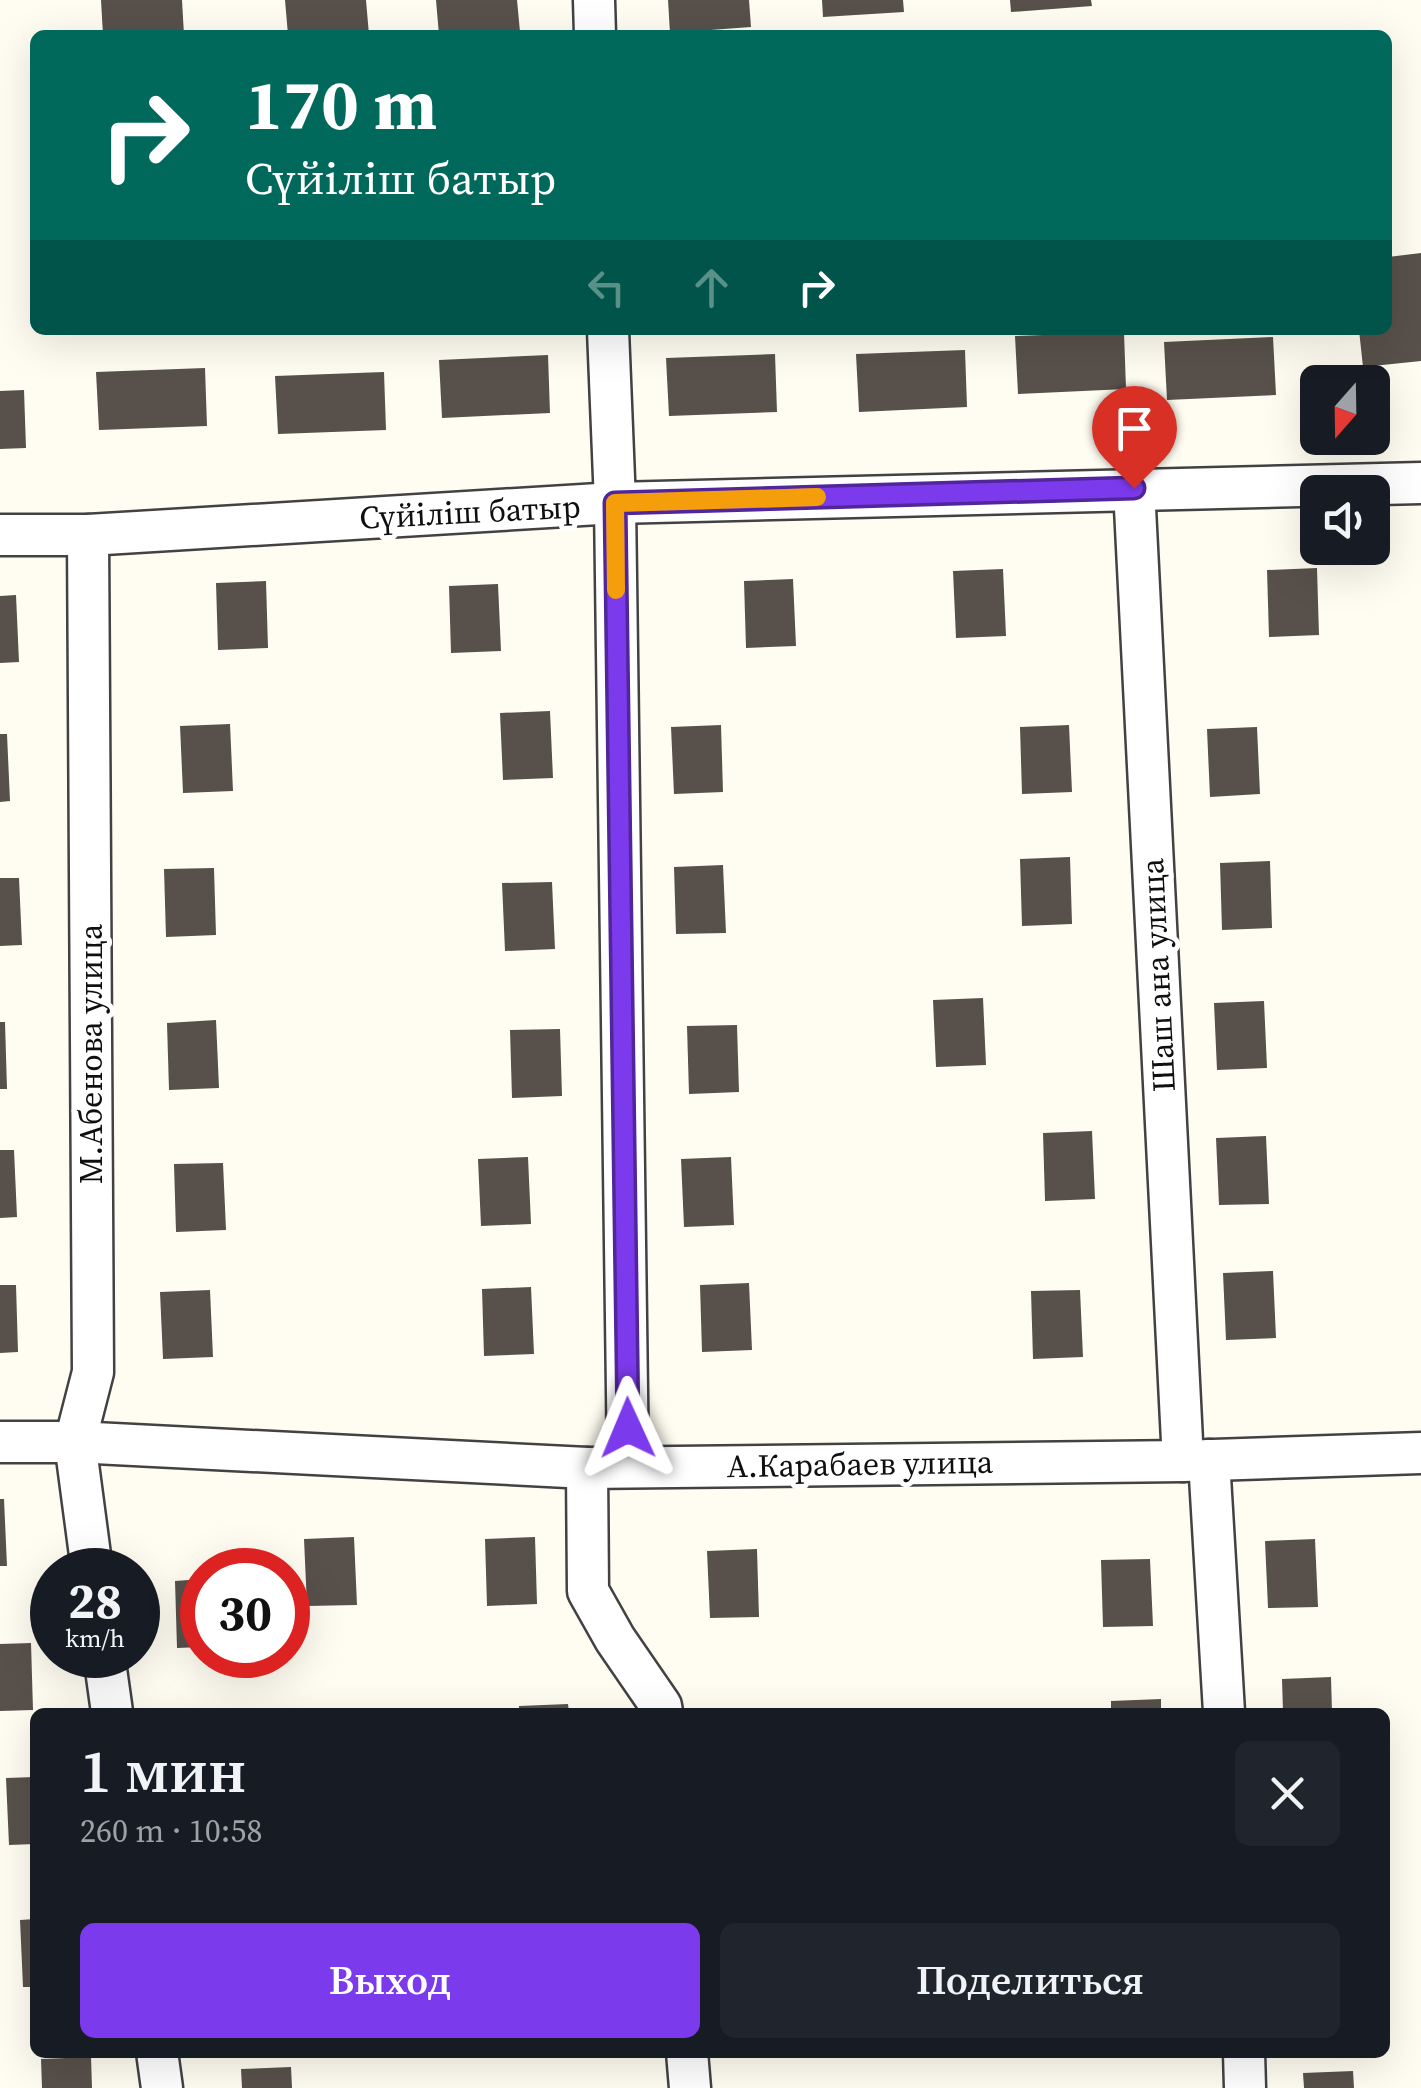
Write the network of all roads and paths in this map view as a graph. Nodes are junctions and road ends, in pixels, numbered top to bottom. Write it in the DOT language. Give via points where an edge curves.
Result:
graph roads {
  1 [pos="594,0"];
  2 [pos="595,30"];
  3 [pos="608,335"];
  4 [pos="1421,482"];
  5 [pos="1134,488"];
  6 [pos="615,503"];
  7 [pos="0,535"];
  8 [pos="88,535"];
  9 [pos="0,1442"];
  10 [pos="75,1442"];
  11 [pos="1421,1454"];
  12 [pos="1196,1461"];
  13 [pos="628,1466"];
  14 [pos="587,1468"];
  15 [pos="89,1548"];
  16 [pos="107,1678"];
  17 [pos="111,1708"];
  18 [pos="661,1708"];
  19 [pos="1224,1708"];
  20 [pos="158,2058"];
  21 [pos="688,2058"];
  22 [pos="1244,2058"];
  23 [pos="162,2088"];
  24 [pos="690,2088"];
  25 [pos="1245,2088"];
  1 -- 2 [label="street"];
  3 -- 6 [label="street"];
  4 -- 5 [label="street, Сүйіліш батыр"];
  5 -- 6 [label="street, Сүйіліш батыр"];
  5 -- 12 [label="street, Шаш ана улица"];
  6 -- 8 [label="street, Сүйіліш батыр"];
  6 -- 13 [label="street"];
  7 -- 8 [label="street, Сүйіліш батыр"];
  8 -- 10 [label="street, М.Абенова улица" via="92,1372"];
  9 -- 10 [label="street, А.Карабаев улица"];
  10 -- 14 [label="street, А.Карабаев улица"];
  10 -- 15 [label="street, М.Абенова улица"];
  11 -- 12 [label="street, А.Карабаев улица"];
  12 -- 13 [label="street, А.Карабаев улица"];
  12 -- 19 [label="street, Шаш ана улица"];
  13 -- 14 [label="street, А.Карабаев улица"];
  14 -- 18 [label="street" via="588,1591"];
  16 -- 17 [label="street"];
  20 -- 23 [label="street"];
  21 -- 24 [label="street"];
  22 -- 25 [label="street"];
}
